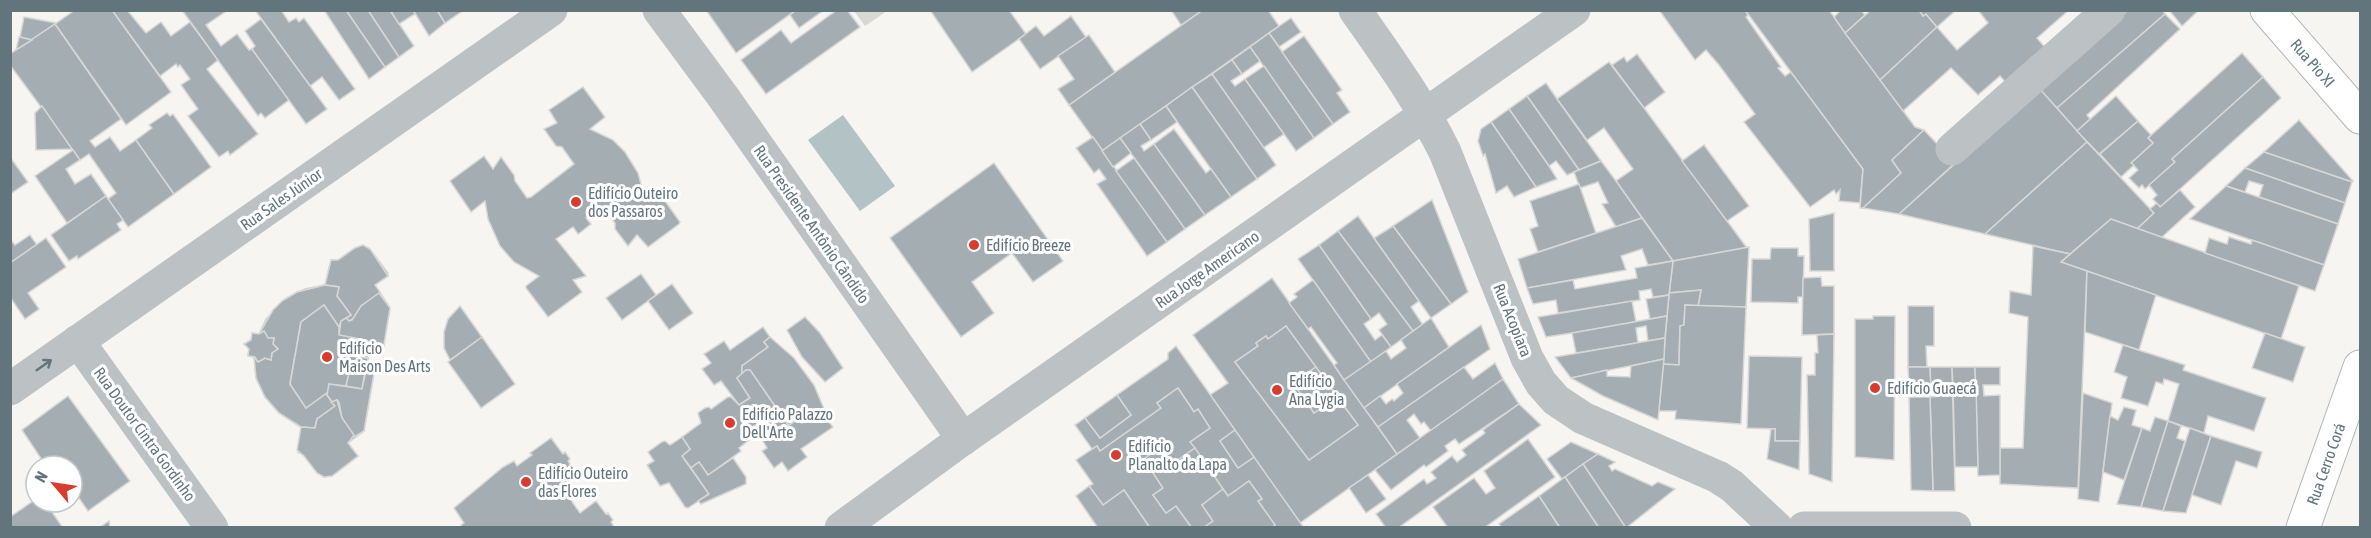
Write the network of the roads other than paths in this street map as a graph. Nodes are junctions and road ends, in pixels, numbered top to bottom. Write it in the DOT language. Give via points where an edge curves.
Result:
graph roads {
  1 [pos="551,10"];
  2 [pos="659,10"];
  3 [pos="1355,10"];
  4 [pos="1574,10"];
  5 [pos="2109,10"];
  6 [pos="2267,10"];
  7 [pos="1426,115"];
  8 [pos="2361,117"];
  9 [pos="1952,149"];
  10 [pos="78,341"];
  11 [pos="2361,367"];
  12 [pos="10,389"];
  13 [pos="963,439"];
  14 [pos="212,528"];
  15 [pos="841,528"];
  16 [pos="1777,528"];
  17 [pos="1804,528"];
  18 [pos="1955,528"];
  19 [pos="2303,528"];
  1 -- 10 [label="street, Rua Sales Júnior"];
  2 -- 13 [label="street, Rua Presidente Antônio Cândido"];
  3 -- 7 [label="street, Rua Acopiara"];
  4 -- 7 [label="street, Rua Jorge Americano"];
  5 -- 9 [label="street"];
  6 -- 8 [label="main road, Rua Pio XI"];
  7 -- 13 [label="street, Rua Jorge Americano"];
  7 -- 16 [label="street, Rua Acopiara" via="1445,152 1527,358 1541,383 1583,418 1718,477"];
  12 -- 10 [label="street, Rua Sales Júnior, one-way"];
  10 -- 14 [label="street, Rua Doutor Cintra Gordinho"];
  11 -- 19 [label="main road, Rua Cerro Corá"];
  13 -- 15 [label="street, Rua Jorge Americano"];
  17 -- 18 [label="street"];
}
